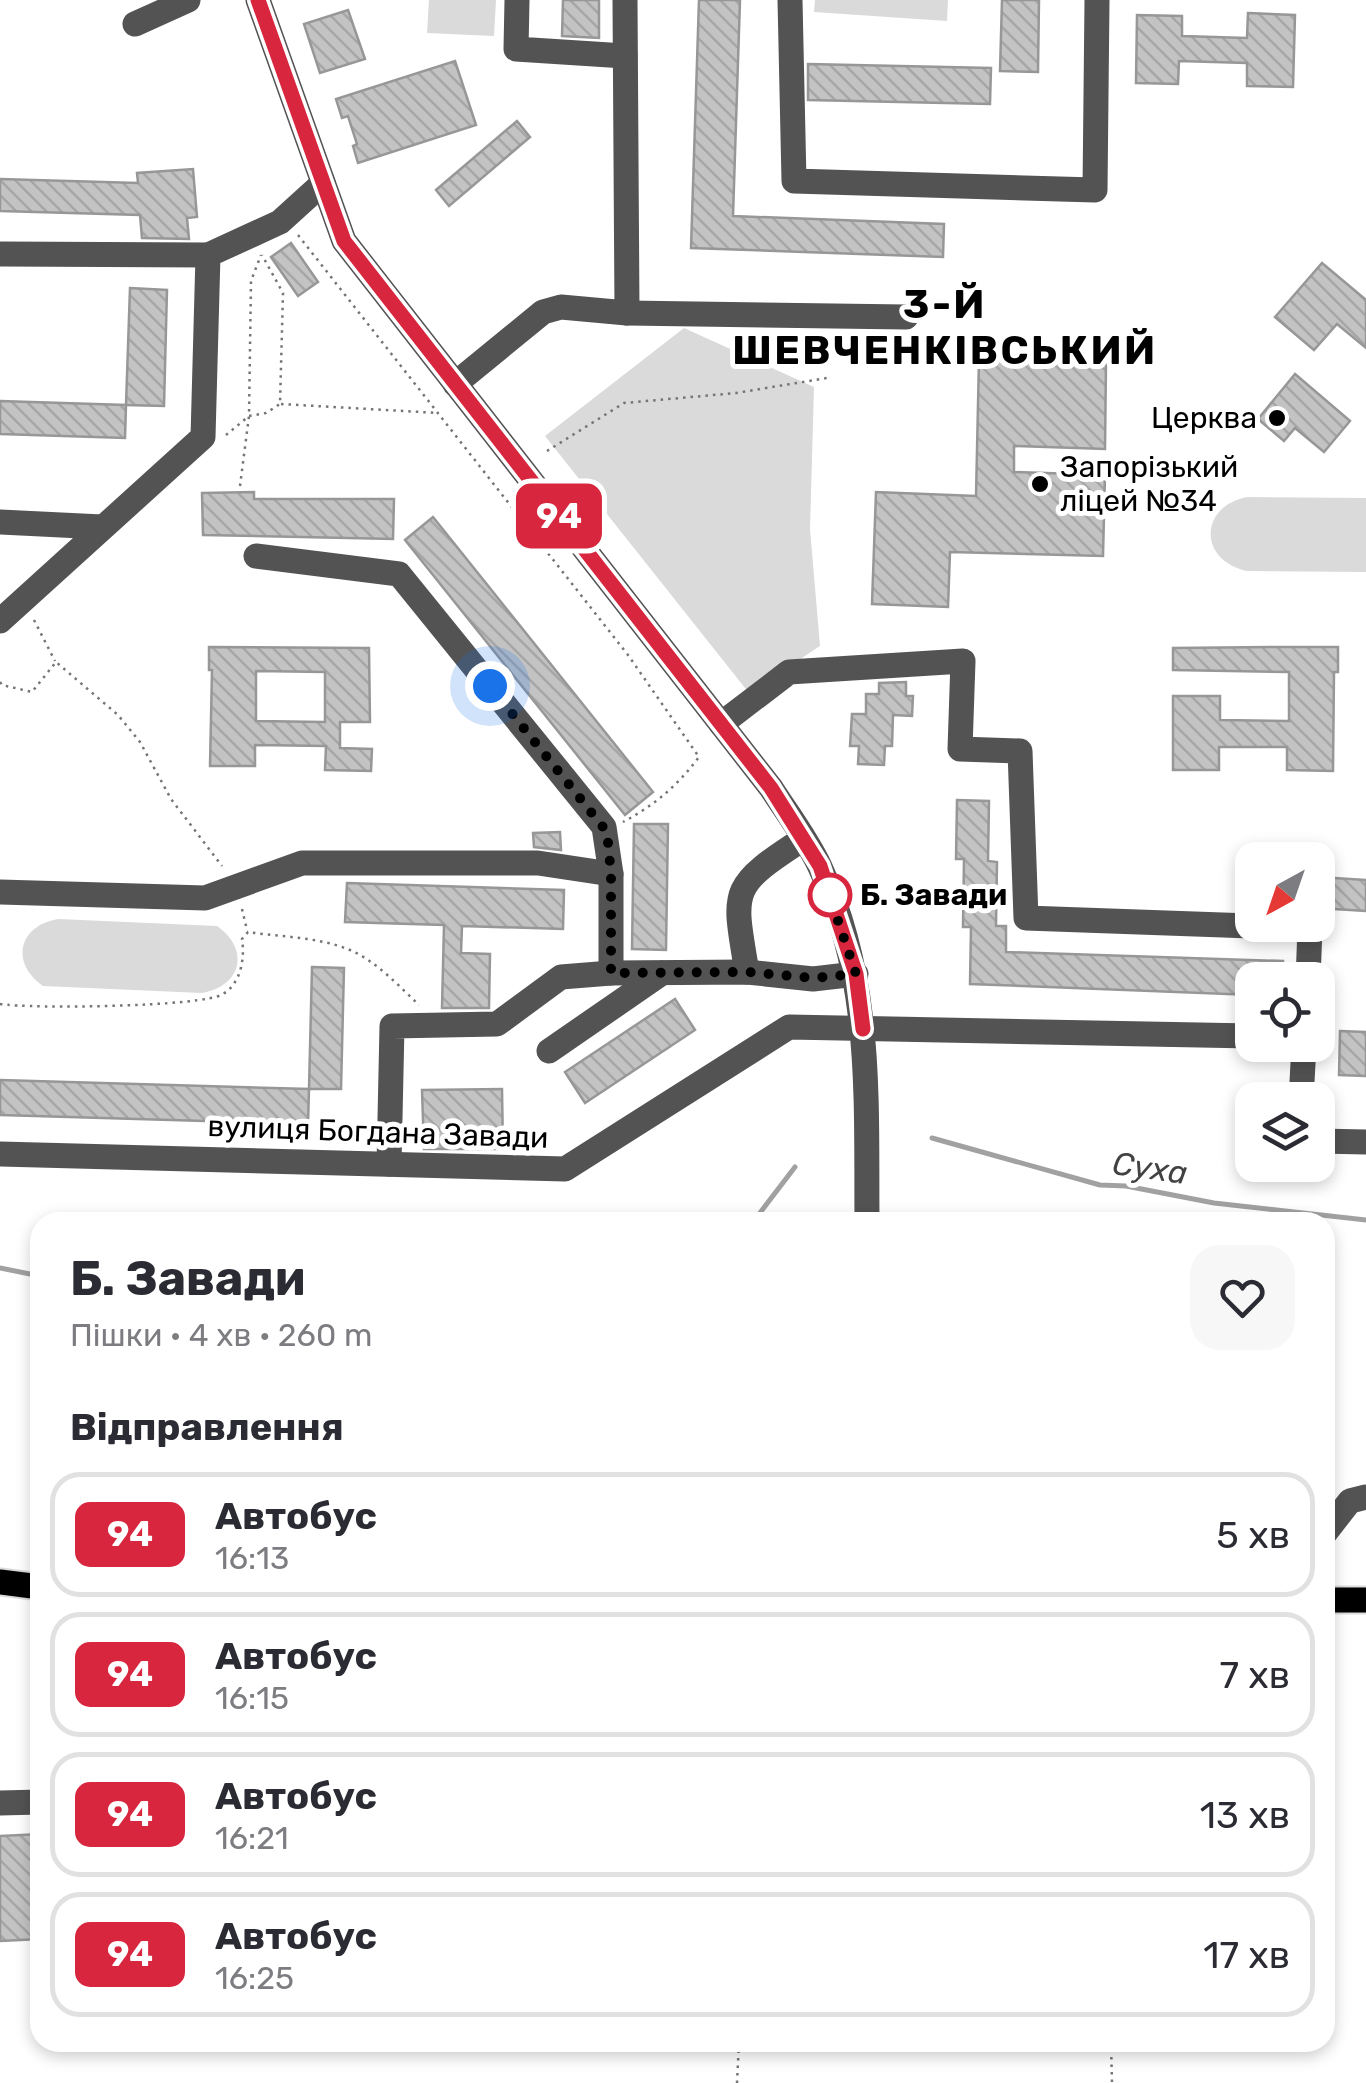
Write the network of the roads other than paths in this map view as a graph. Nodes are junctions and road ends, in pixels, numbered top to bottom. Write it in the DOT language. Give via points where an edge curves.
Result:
graph roads {
  1 [pos="188,0"];
  2 [pos="258,0"];
  3 [pos="516,0"];
  4 [pos="625,0"];
  5 [pos="790,0"];
  6 [pos="1097,0"];
  7 [pos="134,24"];
  8 [pos="626,56"];
  9 [pos="323,183"];
  10 [pos="0,254"];
  11 [pos="208,255"];
  12 [pos="628,313"];
  13 [pos="906,317"];
  14 [pos="455,384"];
  15 [pos="0,522"];
  16 [pos="102,528"];
  17 [pos="256,556"];
  18 [pos="0,620"];
  19 [pos="721,724"];
  20 [pos="803,839"];
  21 [pos="611,874"];
  22 [pos="0,892"];
  23 [pos="1309,962"];
  24 [pos="747,972"];
  25 [pos="611,973"];
  26 [pos="662,973"];
  27 [pos="856,974"];
  28 [pos="863,1029"];
  29 [pos="1235,1036"];
  30 [pos="549,1050"];
  31 [pos="1335,1142"];
  32 [pos="1366,1142"];
  33 [pos="0,1154"];
  34 [pos="389,1164"];
  35 [pos="867,1212"];
  36 [pos="1366,1496"];
  37 [pos="1335,1520"];
  38 [pos="0,1582"];
  39 [pos="30,1586"];
  40 [pos="1335,1600"];
  41 [pos="1366,1600"];
  42 [pos="30,1802"];
  43 [pos="0,1803"];
  1 -- 7 [label="street"];
  2 -- 9 [label="street"];
  3 -- 8 [label="street" via="516,49"];
  4 -- 8 [label="street"];
  5 -- 6 [label="street" via="794,181 1095,190"];
  8 -- 12 [label="street"];
  9 -- 11 [label="street" via="280,222"];
  9 -- 14 [label="street" via="344,241"];
  10 -- 11 [label="street"];
  11 -- 16 [label="street" via="203,437"];
  12 -- 13 [label="street"];
  12 -- 14 [label="street" via="560,307 543,312"];
  14 -- 19 [label="street"];
  15 -- 16 [label="street"];
  16 -- 18 [label="street"];
  17 -- 21 [label="street" via="399,574 604,827"];
  19 -- 20 [label="street"];
  19 -- 23 [label="street" via="790,672 963,661 960,749 1020,751 1026,918 1310,928"];
  20 -- 24 [label="street" via="738,894"];
  20 -- 27 [label="street" via="820,866"];
  21 -- 22 [label="street" via="538,863 302,863 205,898"];
  21 -- 25 [label="street"];
  24 -- 26 [label="street"];
  24 -- 27 [label="street"];
  25 -- 26 [label="street"];
  25 -- 34 [label="street" via="561,977 497,1024 392,1026"];
  26 -- 30 [label="street"];
  27 -- 28 [label="street"];
  28 -- 29 [label="street, вулиця Богдана Завади"];
  28 -- 34 [label="street, вулиця Богдана Завади" via="789,1027 565,1170"];
  28 -- 35 [label="street"];
  31 -- 32 [label="street"];
  33 -- 34 [label="street, вулиця Богдана Завади"];
  36 -- 37 [label="street" via="1350,1501"];
  38 -- 39 [label="main road"];
  40 -- 41 [label="main road"];
  42 -- 43 [label="street"];
}
